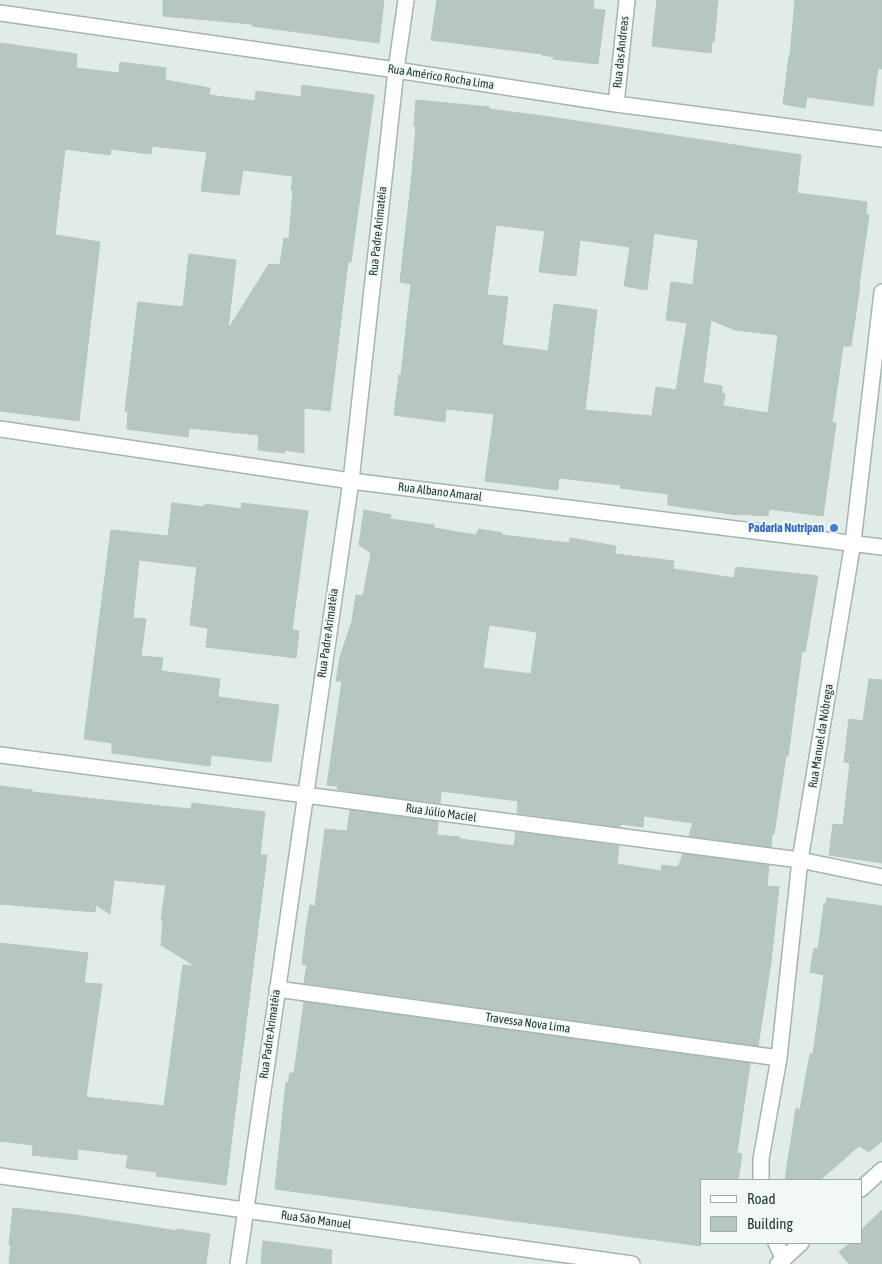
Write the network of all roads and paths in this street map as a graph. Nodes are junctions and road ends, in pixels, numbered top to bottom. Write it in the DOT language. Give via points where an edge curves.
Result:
graph roads {
  1 [pos="406,0"];
  2 [pos="627,0"];
  3 [pos="0,13"];
  4 [pos="396,70"];
  5 [pos="616,104"];
  6 [pos="882,139"];
  7 [pos="882,292"];
  8 [pos="0,429"];
  9 [pos="350,481"];
  10 [pos="853,542"];
  11 [pos="882,546"];
  12 [pos="0,754"];
  13 [pos="304,795"];
  14 [pos="800,860"];
  15 [pos="882,877"];
  16 [pos="277,989"];
  17 [pos="779,1058"];
  18 [pos="882,1170"];
  19 [pos="0,1176"];
  20 [pos="761,1179"];
  21 [pos="862,1188"];
  22 [pos="245,1210"];
  23 [pos="776,1244"];
  24 [pos="800,1244"];
  25 [pos="781,1261"];
  26 [pos="238,1264"];
  27 [pos="632,1264"];
  1 -- 4 [label="street, Rua Padre Arimatéia"];
  2 -- 5 [label="street, Rua das Andreas"];
  3 -- 4 [label="street, Rua Américo Rocha Lima"];
  4 -- 5 [label="street, Rua Américo Rocha Lima"];
  4 -- 9 [label="street, Rua Padre Arimatéia"];
  5 -- 6 [label="street, Rua Américo Rocha Lima"];
  7 -- 10 [label="street, Rua Manuel da Nóbrega"];
  8 -- 9 [label="street, Rua Albano Amaral"];
  9 -- 10 [label="street, Rua Albano Amaral"];
  9 -- 13 [label="street, Rua Padre Arimatéia"];
  10 -- 11 [label="street, Rua Albano Amaral"];
  10 -- 14 [label="street, Rua Manuel da Nóbrega"];
  12 -- 13 [label="street, Rua Júlio Maciel"];
  13 -- 14 [label="street, Rua Júlio Maciel"];
  13 -- 16 [label="street, Rua Padre Arimatéia"];
  14 -- 15 [label="street, Rua Júlio Maciel"];
  14 -- 17 [label="street, Rua Manuel da Nóbrega"];
  16 -- 17 [label="street, Travessa Nova Lima"];
  16 -- 22 [label="street, Rua Padre Arimatéia"];
  17 -- 20 [label="street, Rua Manuel da Nóbrega" via="761,1159"];
  18 -- 21 [label="street"];
  19 -- 22 [label="street, Rua São Manuel"];
  22 -- 26 [label="street, Rua Padre Arimatéia"];
  22 -- 27 [label="street, Rua São Manuel"];
  23 -- 25 [label="street"];
  24 -- 25 [label="street"];
}
